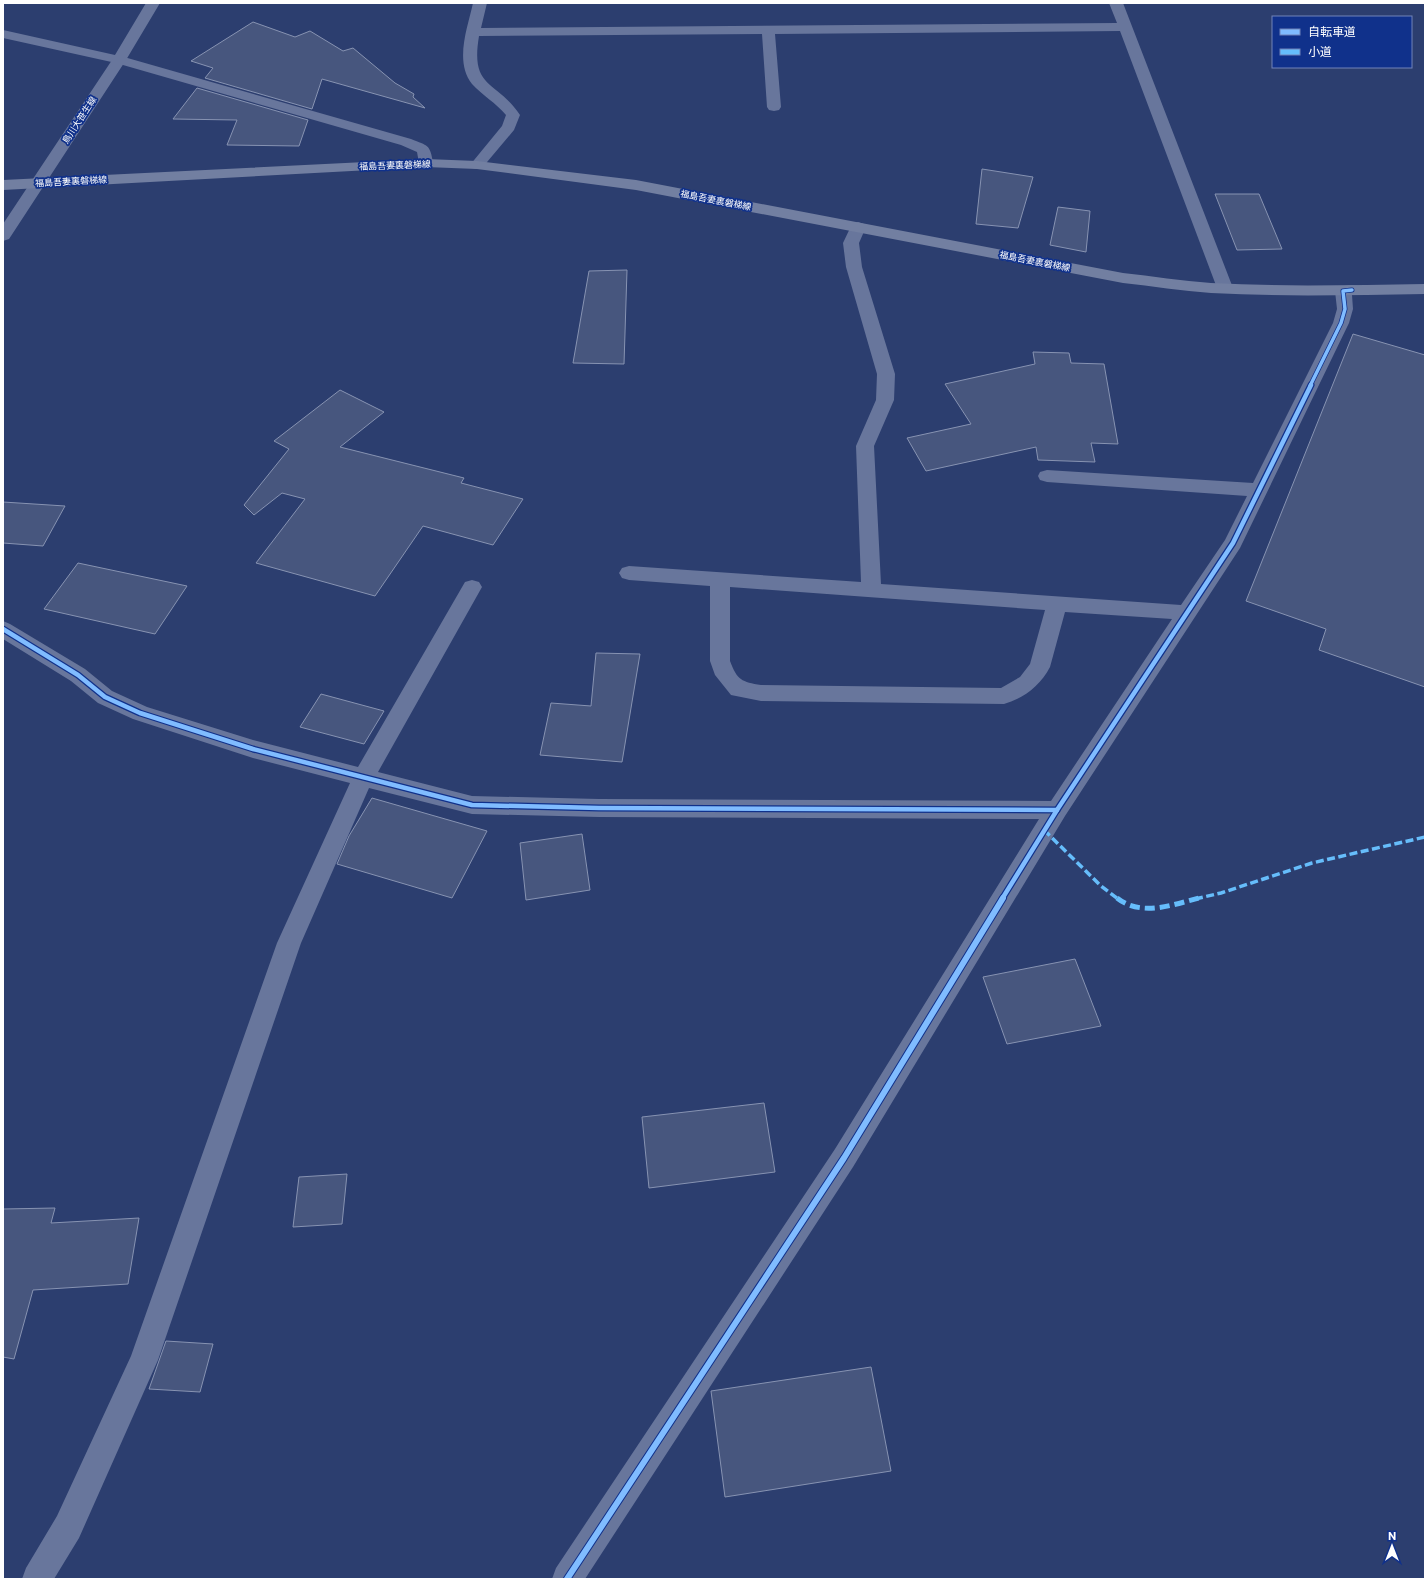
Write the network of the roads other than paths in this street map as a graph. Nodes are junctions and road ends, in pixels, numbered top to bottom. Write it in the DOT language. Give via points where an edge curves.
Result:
graph roads {
  1 [pos="152,3"];
  2 [pos="480,3"];
  3 [pos="1116,3"];
  4 [pos="1125,27"];
  5 [pos="768,30"];
  6 [pos="474,32"];
  7 [pos="3,34"];
  8 [pos="119,60"];
  9 [pos="774,107"];
  10 [pos="426,163"];
  11 [pos="477,165"];
  12 [pos="38,182"];
  13 [pos="3,185"];
  14 [pos="858,227"];
  15 [pos="3,236"];
  16 [pos="1225,288"];
  17 [pos="1425,289"];
  18 [pos="1352,290"];
  19 [pos="1047,476"];
  20 [pos="1258,490"];
  21 [pos="629,573"];
  22 [pos="720,579"];
  23 [pos="472,587"];
  24 [pos="871,590"];
  25 [pos="1057,604"];
  26 [pos="1187,613"];
  27 [pos="3,629"];
  28 [pos="364,776"];
  29 [pos="1057,810"];
  30 [pos="37,1579"];
  31 [pos="567,1579"];
  1 -- 8 [label="street, 鳥川大笹生線"];
  2 -- 6 [label="street"];
  3 -- 4 [label="street"];
  4 -- 5 [label="street"];
  4 -- 16 [label="street"];
  5 -- 6 [label="street"];
  5 -- 9 [label="street"];
  6 -- 11 [label="street" via="470,72 507,106 513,115 509,127"];
  7 -- 8 [label="street"];
  8 -- 10 [label="street" via="406,142 424,150"];
  8 -- 12 [label="street, 鳥川大笹生線"];
  10 -- 11 [label="main road, 福島吾妻裏磐梯線"];
  10 -- 12 [label="main road, 福島吾妻裏磐梯線"];
  11 -- 14 [label="main road, 福島吾妻裏磐梯線" via="636,185"];
  12 -- 13 [label="main road, 福島吾妻裏磐梯線"];
  12 -- 15 [label="street, 鳥川大笹生線"];
  14 -- 16 [label="main road, 福島吾妻裏磐梯線" via="1123,278"];
  14 -- 24 [label="street" via="851,244 854,267 886,374 885,400 865,446"];
  16 -- 18 [label="main road, 福島吾妻裏磐梯線"];
  17 -- 18 [label="main road, 福島吾妻裏磐梯線"];
  18 -- 20 [label="street" via="1343,291 1345,310 1341,323"];
  19 -- 20 [label="street"];
  20 -- 26 [label="street" via="1233,543"];
  21 -- 22 [label="street"];
  22 -- 24 [label="street"];
  22 -- 25 [label="street" via="720,661 725,676 738,689 761,693 1004,696 1027,683 1040,667"];
  23 -- 28 [label="street"];
  24 -- 25 [label="street"];
  25 -- 26 [label="street"];
  26 -- 29 [label="street"];
  27 -- 28 [label="street" via="78,675 106,697 140,713 253,749"];
  28 -- 29 [label="street" via="472,804 599,808"];
  28 -- 30 [label="street" via="289,943 144,1360 68,1527"];
  29 -- 31 [label="street" via="844,1158"];
}
